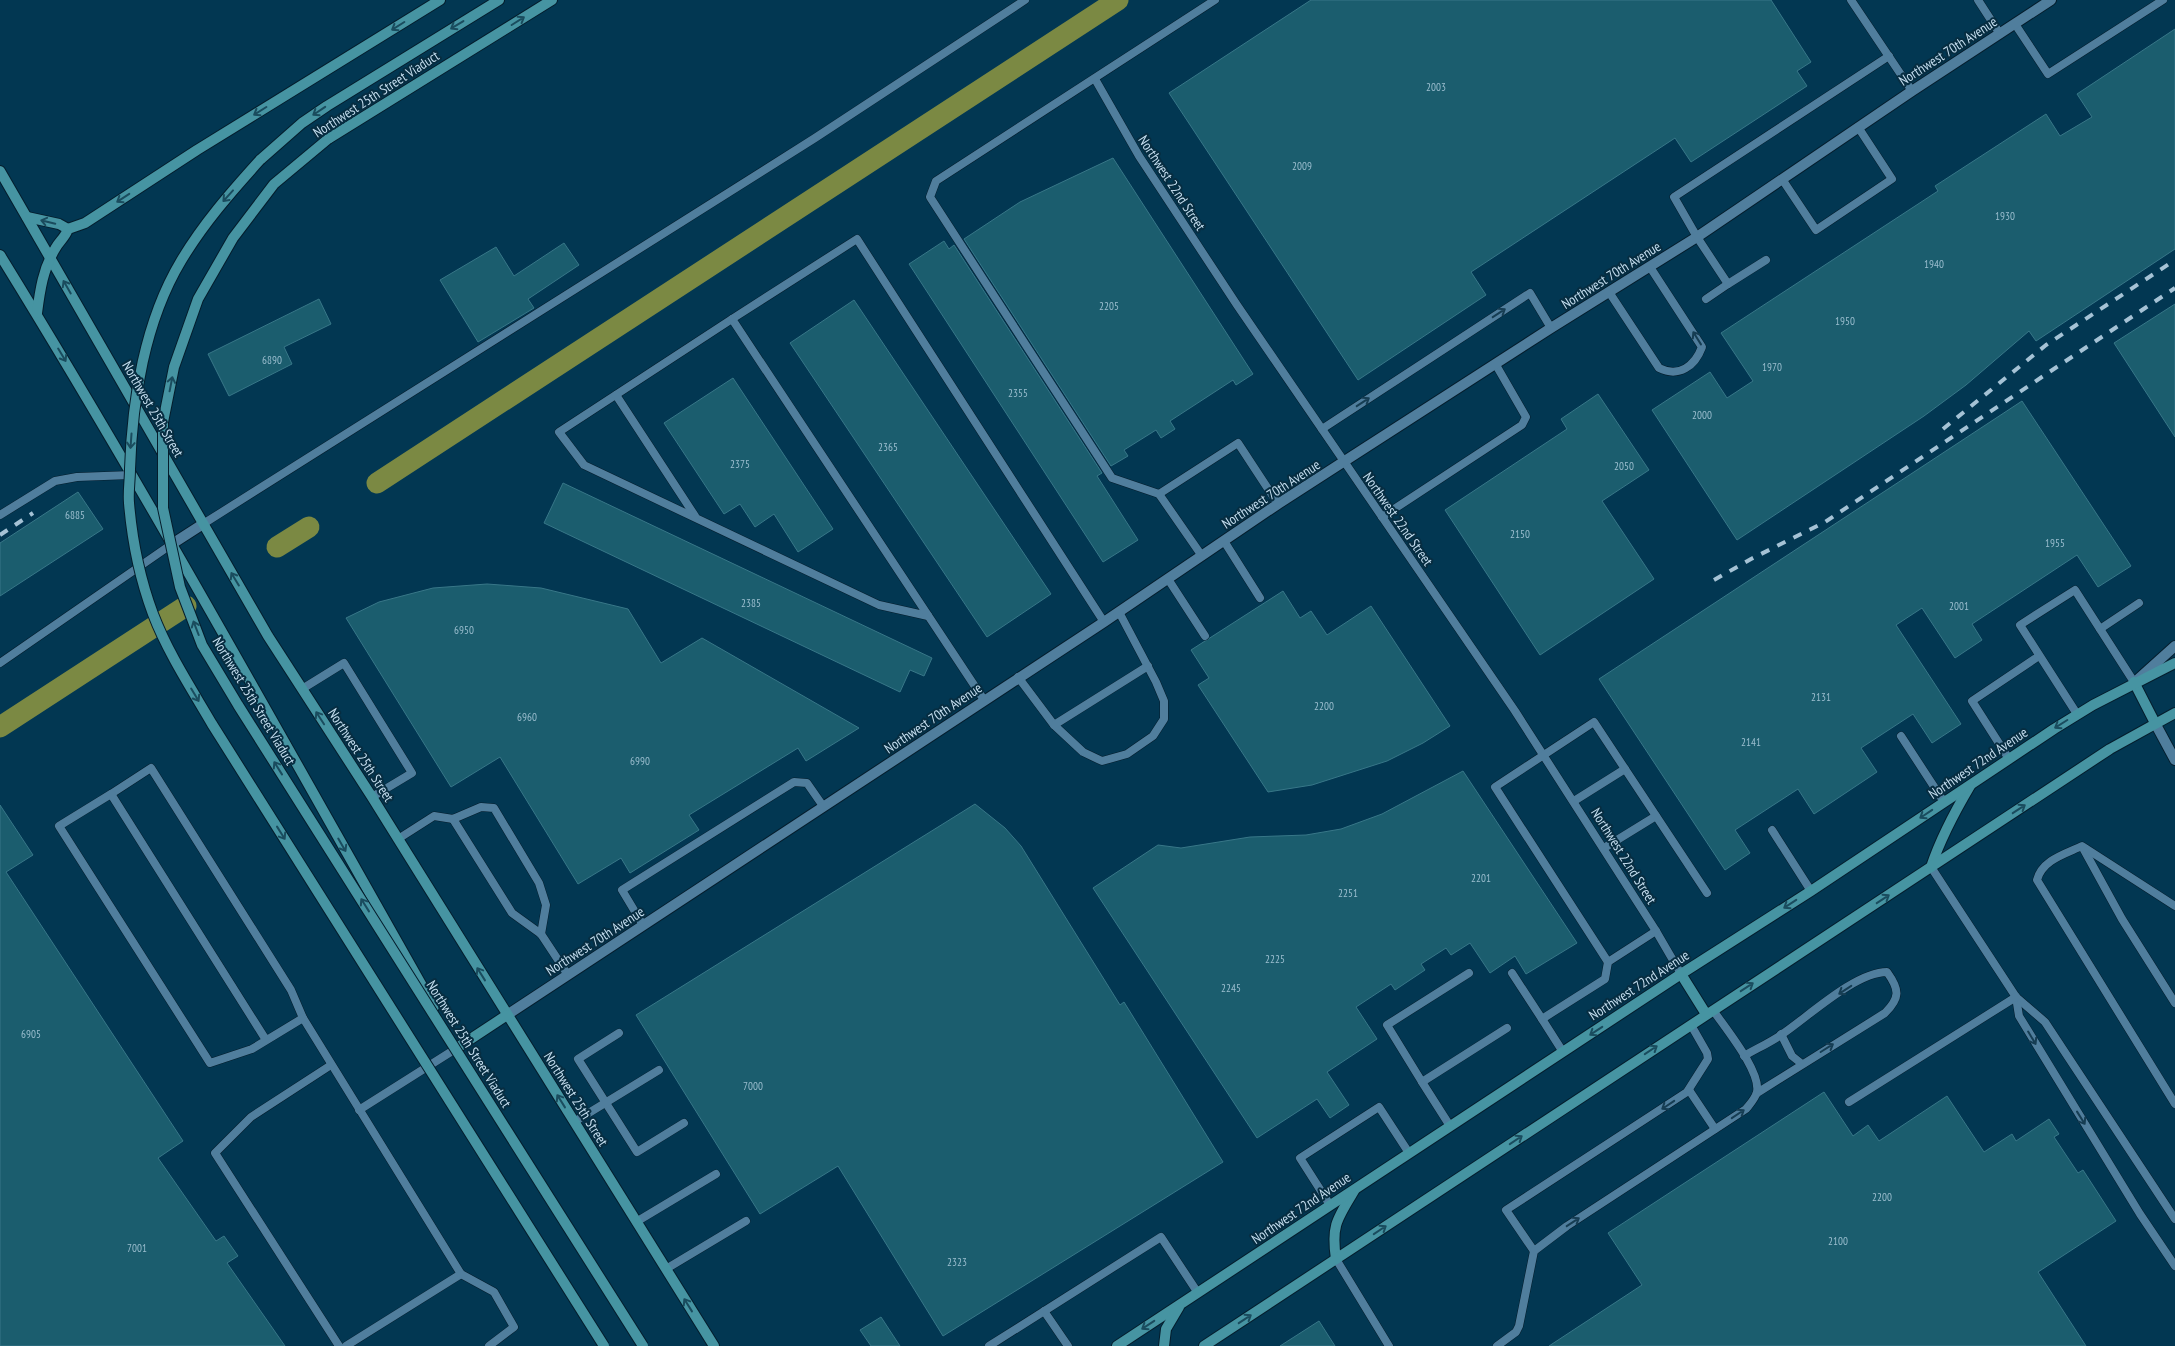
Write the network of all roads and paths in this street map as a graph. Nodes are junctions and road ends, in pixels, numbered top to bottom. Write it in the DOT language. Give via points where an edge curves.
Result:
graph roads {
  1 [pos="440,0"];
  2 [pos="499,0"];
  3 [pos="552,0"];
  4 [pos="1025,0"];
  5 [pos="1215,0"];
  6 [pos="1851,0"];
  7 [pos="1978,0"];
  8 [pos="2051,0"];
  9 [pos="2163,0"];
  10 [pos="2015,24"];
  11 [pos="2000,34"];
  12 [pos="1889,56"];
  13 [pos="1095,78"];
  14 [pos="1912,91"];
  15 [pos="1858,128"];
  16 [pos="0,171"];
  17 [pos="1782,179"];
  18 [pos="27,217"];
  19 [pos="68,230"];
  20 [pos="1697,237"];
  21 [pos="50,258"];
  22 [pos="1766,260"];
  23 [pos="2,261"];
  24 [pos="1650,267"];
  25 [pos="1728,284"];
  26 [pos="1609,292"];
  27 [pos="1706,299"];
  28 [pos="37,313"];
  29 [pos="732,319"];
  30 [pos="1551,328"];
  31 [pos="1496,365"];
  32 [pos="616,395"];
  33 [pos="1322,429"];
  34 [pos="1344,463"];
  35 [pos="131,474"];
  36 [pos="1159,494"];
  37 [pos="1278,504"];
  38 [pos="0,515"];
  39 [pos="1382,517"];
  40 [pos="696,518"];
  41 [pos="202,524"];
  42 [pos="1224,541"];
  43 [pos="172,544"];
  44 [pos="1202,556"];
  45 [pos="1168,579"];
  46 [pos="1260,598"];
  47 [pos="2138,603"];
  48 [pos="1119,612"];
  49 [pos="928,616"];
  50 [pos="1104,622"];
  51 [pos="2100,629"];
  52 [pos="1205,636"];
  53 [pos="2175,646"];
  54 [pos="2039,656"];
  55 [pos="0,663"];
  56 [pos="2175,663"];
  57 [pos="1148,666"];
  58 [pos="1018,677"];
  59 [pos="2134,682"];
  60 [pos="302,689"];
  61 [pos="984,700"];
  62 [pos="2175,713"];
  63 [pos="2077,714"];
  64 [pos="2155,723"];
  65 [pos="1054,725"];
  66 [pos="1901,736"];
  67 [pos="1545,756"];
  68 [pos="2009,759"];
  69 [pos="2175,760"];
  70 [pos="1625,769"];
  71 [pos="1972,783"];
  72 [pos="111,794"];
  73 [pos="372,797"];
  74 [pos="1574,801"];
  75 [pos="1944,802"];
  76 [pos="823,806"];
  77 [pos="1656,816"];
  78 [pos="453,819"];
  79 [pos="1772,830"];
  80 [pos="398,839"];
  81 [pos="2082,846"];
  82 [pos="1604,848"];
  83 [pos="1932,867"];
  84 [pos="1811,890"];
  85 [pos="1706,893"];
  86 [pos="2175,906"];
  87 [pos="643,925"];
  88 [pos="1656,930"];
  89 [pos="541,934"];
  90 [pos="1608,962"];
  91 [pos="1470,973"];
  92 [pos="1512,973"];
  93 [pos="1681,974"];
  94 [pos="568,975"];
  95 [pos="2016,997"];
  96 [pos="2175,1003"];
  97 [pos="1710,1012"];
  98 [pos="507,1015"];
  99 [pos="303,1018"];
  100 [pos="1542,1019"];
  101 [pos="1690,1025"];
  102 [pos="1507,1028"];
  103 [pos="619,1033"];
  104 [pos="1781,1034"];
  105 [pos="266,1040"];
  106 [pos="457,1048"];
  107 [pos="1563,1052"];
  108 [pos="1744,1056"];
  109 [pos="1802,1064"];
  110 [pos="331,1065"];
  111 [pos="659,1070"];
  112 [pos="1422,1082"];
  113 [pos="1689,1090"];
  114 [pos="1757,1093"];
  115 [pos="1849,1102"];
  116 [pos="606,1103"];
  117 [pos="2175,1104"];
  118 [pos="359,1110"];
  119 [pos="574,1122"];
  120 [pos="684,1123"];
  121 [pos="1450,1126"];
  122 [pos="1715,1129"];
  123 [pos="1409,1153"];
  124 [pos="716,1174"];
  125 [pos="1356,1188"];
  126 [pos="1330,1205"];
  127 [pos="2175,1219"];
  128 [pos="746,1221"];
  129 [pos="636,1222"];
  130 [pos="1534,1251"];
  131 [pos="1336,1259"];
  132 [pos="2175,1266"];
  133 [pos="666,1269"];
  134 [pos="461,1274"];
  135 [pos="1198,1293"];
  136 [pos="1180,1304"];
  137 [pos="1044,1311"];
  138 [pos="339,1346"];
  139 [pos="346,1346"];
  140 [pos="489,1346"];
  141 [pos="604,1346"];
  142 [pos="638,1346"];
  143 [pos="643,1346"];
  144 [pos="714,1346"];
  145 [pos="989,1346"];
  146 [pos="1068,1346"];
  147 [pos="1117,1346"];
  148 [pos="1164,1346"];
  149 [pos="1204,1346"];
  150 [pos="1389,1346"];
  151 [pos="1497,1346"];
  1 -- 19 [label="main road, one-way" via="85,223"];
  2 -- 141 [label="main road, Northwest 25th Street Viaduct, one-way, bridge" via="295,128 260,160 220,206 180,262 152,324 131,438 129,502 139,568 153,614 174,660"];
  143 -- 3 [label="main road, Northwest 25th Street Viaduct, one-way, bridge" via="202,645 180,588 163,508 163,422 174,367 198,299 232,238 274,184 328,139"];
  4 -- 41 [label="lane" via="815,138"];
  5 -- 13 [label="lane"];
  6 -- 12 [label="lane"];
  7 -- 11 [label="lane"];
  8 -- 10 [label="street, Northwest 70th Avenue"];
  9 -- 10 [label="lane" via="2048,74"];
  10 -- 11 [label="street, Northwest 70th Avenue"];
  11 -- 14 [label="street, Northwest 70th Avenue"];
  12 -- 14 [label="lane"];
  12 -- 20 [label="lane" via="1674,197"];
  13 -- 33 [label="lane, Northwest 22nd Street" via="1139,156"];
  13 -- 36 [label="lane" via="936,180 930,197 1112,478"];
  14 -- 15 [label="street, Northwest 70th Avenue"];
  15 -- 17 [label="street, Northwest 70th Avenue"];
  15 -- 17 [label="lane" via="1892,179 1816,230"];
  16 -- 18 [label="main road, Northwest 25th Street"];
  17 -- 20 [label="street, Northwest 70th Avenue"];
  19 -- 18 [label="main road, one-way" via="59,224"];
  18 -- 21 [label="main road, Northwest 25th Street"];
  19 -- 21 [label="main road"];
  20 -- 24 [label="street, Northwest 70th Avenue"];
  20 -- 25 [label="lane"];
  21 -- 28 [label="main road" via="42,280"];
  41 -- 21 [label="main road, Northwest 25th Street, one-way"];
  22 -- 25 [label="lane"];
  23 -- 28 [label="main road"];
  24 -- 26 [label="street, Northwest 70th Avenue"];
  26 -- 24 [label="lane, one-way" via="1659,368 1669,373 1691,365 1702,347"];
  25 -- 27 [label="lane"];
  26 -- 30 [label="street, Northwest 70th Avenue"];
  28 -- 35 [label="main road, one-way"];
  29 -- 32 [label="lane"];
  29 -- 49 [label="lane"];
  29 -- 50 [label="lane" via="857,239"];
  30 -- 31 [label="street, Northwest 70th Avenue"];
  33 -- 30 [label="lane, one-way" via="1530,293"];
  31 -- 34 [label="street, Northwest 70th Avenue"];
  31 -- 39 [label="lane" via="1526,417 1522,424"];
  32 -- 40 [label="lane"];
  32 -- 40 [label="lane" via="559,432 584,465"];
  33 -- 34 [label="lane, Northwest 22nd Street"];
  34 -- 37 [label="street, Northwest 70th Avenue"];
  34 -- 39 [label="lane, Northwest 22nd Street"];
  35 -- 38 [label="lane" via="55,481"];
  35 -- 43 [label="main road"];
  36 -- 37 [label="lane" via="1238,443"];
  36 -- 44 [label="lane"];
  37 -- 42 [label="street, Northwest 70th Avenue"];
  39 -- 67 [label="lane, Northwest 22nd Street"];
  40 -- 49 [label="lane" via="879,605"];
  41 -- 43 [label="street"];
  60 -- 41 [label="main road, Northwest 25th Street, one-way"];
  42 -- 44 [label="street, Northwest 70th Avenue"];
  42 -- 46 [label="lane"];
  43 -- 55 [label="lane"];
  43 -- 106 [label="main road, one-way"];
  44 -- 45 [label="street, Northwest 70th Avenue"];
  45 -- 48 [label="street, Northwest 70th Avenue"];
  45 -- 52 [label="lane"];
  47 -- 51 [label="lane"];
  48 -- 50 [label="street, Northwest 70th Avenue"];
  48 -- 57 [label="lane"];
  49 -- 61 [label="lane"];
  50 -- 58 [label="street, Northwest 70th Avenue"];
  51 -- 54 [label="lane" via="2075,590 2020,625"];
  51 -- 59 [label="lane"];
  53 -- 59 [label="street, Northwest 72nd Avenue"];
  54 -- 63 [label="lane"];
  54 -- 68 [label="lane" via="1972,701"];
  56 -- 59 [label="main road"];
  57 -- 65 [label="lane"];
  57 -- 65 [label="lane" via="1164,701 1164,719 1153,736 1127,754 1102,761 1083,752"];
  58 -- 61 [label="street, Northwest 70th Avenue"];
  58 -- 65 [label="lane"];
  59 -- 63 [label="main road, Northwest 72nd Avenue"];
  59 -- 64 [label="main road"];
  73 -- 60 [label="main road, Northwest 25th Street, one-way"];
  60 -- 73 [label="lane" via="344,663 412,773"];
  61 -- 76 [label="street, Northwest 70th Avenue"];
  62 -- 64 [label="main road"];
  63 -- 68 [label="main road, Northwest 72nd Avenue, one-way"];
  64 -- 69 [label="street"];
  83 -- 64 [label="main road, one-way" via="2110,749"];
  66 -- 75 [label="lane"];
  67 -- 70 [label="lane" via="1594,722"];
  67 -- 74 [label="lane, Northwest 22nd Street"];
  67 -- 90 [label="lane" via="1495,786"];
  68 -- 71 [label="main road, Northwest 72nd Avenue"];
  70 -- 74 [label="lane"];
  70 -- 77 [label="lane"];
  71 -- 75 [label="main road, Northwest 72nd Avenue"];
  71 -- 83 [label="main road" via="1951,817"];
  72 -- 99 [label="lane" via="151,768 291,990"];
  72 -- 105 [label="lane"];
  72 -- 105 [label="lane" via="59,826 210,1063 252,1049"];
  73 -- 80 [label="main road, Northwest 25th Street"];
  74 -- 82 [label="lane, Northwest 22nd Street"];
  75 -- 84 [label="main road, Northwest 72nd Avenue, one-way"];
  76 -- 87 [label="street, Northwest 70th Avenue"];
  76 -- 87 [label="lane" via="807,783 794,782 622,890"];
  77 -- 82 [label="lane"];
  77 -- 85 [label="lane"];
  78 -- 80 [label="lane" via="434,816"];
  78 -- 89 [label="lane" via="512,913"];
  78 -- 89 [label="lane" via="482,807 494,808 539,883 546,905"];
  79 -- 84 [label="lane"];
  98 -- 80 [label="main road, Northwest 25th Street, one-way"];
  81 -- 86 [label="lane"];
  81 -- 96 [label="lane" via="2122,919"];
  81 -- 117 [label="lane" via="2049,862 2039,871 2037,880"];
  82 -- 88 [label="lane, Northwest 22nd Street"];
  83 -- 95 [label="lane"];
  97 -- 83 [label="main road, one-way"];
  84 -- 93 [label="main road, Northwest 72nd Avenue, one-way"];
  87 -- 94 [label="street, Northwest 70th Avenue"];
  88 -- 90 [label="lane"];
  88 -- 93 [label="lane, Northwest 22nd Street"];
  89 -- 94 [label="lane"];
  90 -- 100 [label="lane" via="1605,979"];
  91 -- 112 [label="lane" via="1388,1025"];
  92 -- 100 [label="lane"];
  93 -- 97 [label="main road"];
  93 -- 107 [label="main road, Northwest 72nd Avenue, one-way"];
  94 -- 98 [label="street, Northwest 70th Avenue"];
  95 -- 115 [label="lane"];
  95 -- 127 [label="lane" via="2045,1022"];
  95 -- 132 [label="lane, one-way" via="2019,1016"];
  97 -- 101 [label="main road"];
  97 -- 108 [label="lane"];
  98 -- 106 [label="main road"];
  119 -- 98 [label="main road, Northwest 25th Street, one-way"];
  99 -- 105 [label="lane"];
  99 -- 110 [label="lane"];
  100 -- 107 [label="lane"];
  101 -- 113 [label="lane" via="1708,1058"];
  131 -- 101 [label="main road, one-way"];
  102 -- 112 [label="lane"];
  103 -- 116 [label="lane" via="578,1059"];
  104 -- 108 [label="lane"];
  104 -- 109 [label="lane" via="1792,1056"];
  109 -- 104 [label="lane, one-way" via="1885,1013 1895,1003 1898,990 1894,982 1887,972 1866,977"];
  106 -- 118 [label="lane"];
  106 -- 142 [label="main road"];
  107 -- 121 [label="main road, Northwest 72nd Avenue"];
  108 -- 114 [label="lane" via="1755,1077"];
  109 -- 114 [label="lane"];
  110 -- 118 [label="lane"];
  110 -- 138 [label="lane" via="251,1117 215,1152"];
  111 -- 116 [label="lane"];
  112 -- 121 [label="lane"];
  113 -- 122 [label="lane"];
  113 -- 130 [label="lane, one-way" via="1506,1210"];
  122 -- 114 [label="lane, one-way" via="1746,1109"];
  116 -- 119 [label="lane"];
  116 -- 120 [label="lane" via="637,1152"];
  118 -- 134 [label="lane"];
  119 -- 129 [label="main road, Northwest 25th Street"];
  121 -- 123 [label="main road, Northwest 72nd Avenue"];
  130 -- 122 [label="lane, one-way"];
  123 -- 125 [label="main road, Northwest 72nd Avenue"];
  123 -- 126 [label="lane" via="1379,1107 1300,1158"];
  124 -- 129 [label="lane"];
  125 -- 126 [label="main road, Northwest 72nd Avenue"];
  125 -- 131 [label="main road" via="1337,1218 1333,1238"];
  126 -- 135 [label="main road, Northwest 72nd Avenue"];
  128 -- 133 [label="lane"];
  129 -- 133 [label="main road, Northwest 25th Street"];
  130 -- 151 [label="lane" via="1519,1326"];
  149 -- 131 [label="main road, one-way"];
  131 -- 150 [label="lane"];
  144 -- 133 [label="main road, Northwest 25th Street, one-way"];
  134 -- 139 [label="lane"];
  134 -- 140 [label="lane" via="494,1292 514,1328"];
  135 -- 136 [label="main road, Northwest 72nd Avenue"];
  135 -- 137 [label="lane" via="1161,1238"];
  136 -- 147 [label="main road, Northwest 72nd Avenue, one-way"];
  136 -- 148 [label="main road" via="1166,1329"];
  137 -- 145 [label="lane"];
  137 -- 146 [label="lane"];
}
